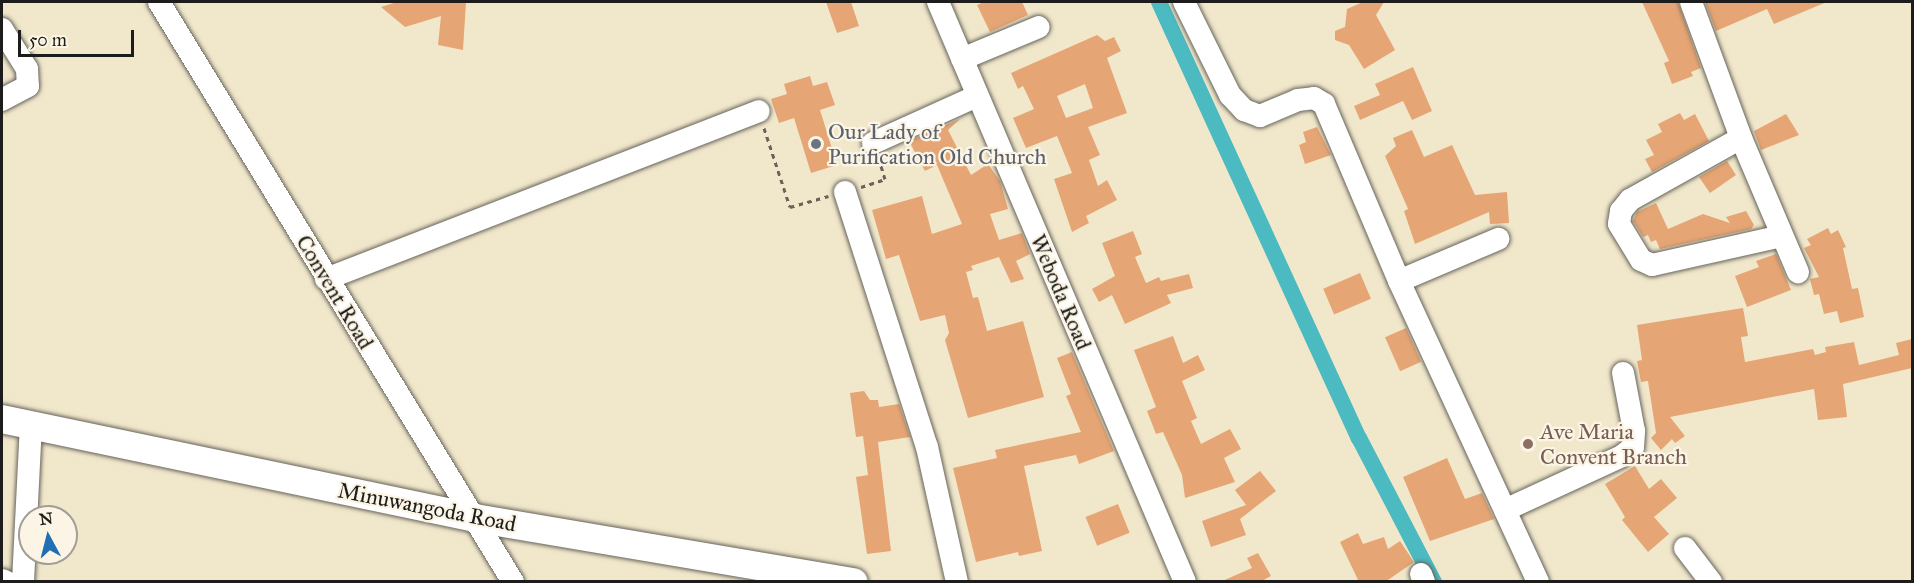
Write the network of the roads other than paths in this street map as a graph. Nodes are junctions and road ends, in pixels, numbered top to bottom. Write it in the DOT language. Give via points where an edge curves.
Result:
graph roads {
  1 [pos="159,2"];
  2 [pos="938,2"];
  3 [pos="1184,2"];
  4 [pos="1690,2"];
  5 [pos="1039,27"];
  6 [pos="2,29"];
  7 [pos="962,59"];
  8 [pos="977,96"];
  9 [pos="2,100"];
  10 [pos="759,111"];
  11 [pos="1741,138"];
  12 [pos="873,143"];
  13 [pos="845,192"];
  14 [pos="1782,236"];
  15 [pos="1498,239"];
  16 [pos="1798,272"];
  17 [pos="326,279"];
  18 [pos="1399,281"];
  19 [pos="1623,373"];
  20 [pos="2,419"];
  21 [pos="31,424"];
  22 [pos="1505,510"];
  23 [pos="474,518"];
  24 [pos="1685,548"];
  25 [pos="761,573"];
  26 [pos="808,578"];
  27 [pos="2,580"];
  28 [pos="7,582"];
  29 [pos="23,582"];
  30 [pos="513,582"];
  31 [pos="854,582"];
  32 [pos="957,582"];
  33 [pos="1185,582"];
  34 [pos="1538,582"];
  35 [pos="1711,582"];
  1 -- 17 [label="street, Convent Road"];
  2 -- 7 [label="street, Weboda Road"];
  3 -- 18 [label="street" via="1230,95 1244,110 1260,116 1298,100 1314,98 1324,104"];
  4 -- 11 [label="street"];
  5 -- 7 [label="street"];
  6 -- 9 [label="street" via="27,69 28,86"];
  7 -- 8 [label="street, Weboda Road"];
  8 -- 12 [label="street"];
  8 -- 33 [label="street, Weboda Road"];
  10 -- 17 [label="street"];
  11 -- 14 [label="street"];
  11 -- 14 [label="street" via="1630,200 1621,211 1620,224 1641,260 1652,265"];
  13 -- 32 [label="street" via="927,447"];
  14 -- 16 [label="street"];
  15 -- 18 [label="street"];
  17 -- 23 [label="street, Convent Road"];
  18 -- 22 [label="street"];
  19 -- 22 [label="street" via="1634,431 1633,447 1622,456"];
  20 -- 21 [label="main road, Minuwangoda Road"];
  21 -- 23 [label="main road, Minuwangoda Road"];
  21 -- 29 [label="street"];
  22 -- 34 [label="street"];
  23 -- 25 [label="main road, Minuwangoda Road"];
  23 -- 30 [label="street, Convent Road"];
  24 -- 35 [label="street"];
  25 -- 26 [label="main road, Minuwangoda Road"];
  26 -- 31 [label="main road, Minuwangoda Road"];
  27 -- 28 [label="street"];
}
